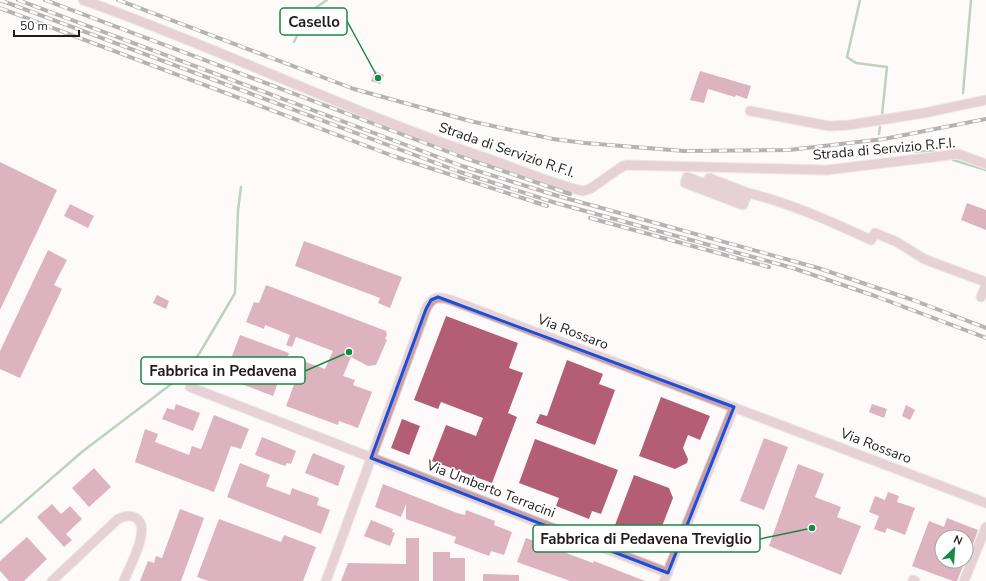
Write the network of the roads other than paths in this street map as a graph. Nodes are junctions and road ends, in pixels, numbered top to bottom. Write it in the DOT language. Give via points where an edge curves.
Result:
graph roads {
  1 [pos="83,0"];
  2 [pos="986,100"];
  3 [pos="750,111"];
  4 [pos="986,164"];
  5 [pos="746,196"];
  6 [pos="984,288"];
  7 [pos="190,387"];
  8 [pos="734,407"];
  9 [pos="371,458"];
  10 [pos="986,503"];
  11 [pos="986,526"];
  12 [pos="666,577"];
  13 [pos="52,581"];
  14 [pos="124,581"];
  15 [pos="326,581"];
  16 [pos="964,581"];
  1 -- 4 [label="street, Strada di Servizio R.F.I." via="177,35 364,114 583,191 627,165 827,170 955,154"];
  2 -- 3 [label="street" via="924,113 829,126"];
  5 -- 5 [label="street" via="709,178 706,184 687,177 685,183 743,206"];
  5 -- 6 [label="street" via="761,196 832,222 871,240 875,233"];
  7 -- 9 [label="street, Via Umberto Terracini"];
  8 -- 9 [label="street, Via Rossaro" via="438,297 431,300 426,309"];
  8 -- 10 [label="street, Via Rossaro"];
  8 -- 12 [label="street"];
  9 -- 12 [label="street, Via Umberto Terracini"];
  9 -- 15 [label="street, Via Rossaro"];
  11 -- 16 [label="street"];
  13 -- 14 [label="street" via="118,519 130,516 137,518 143,532"];
}
